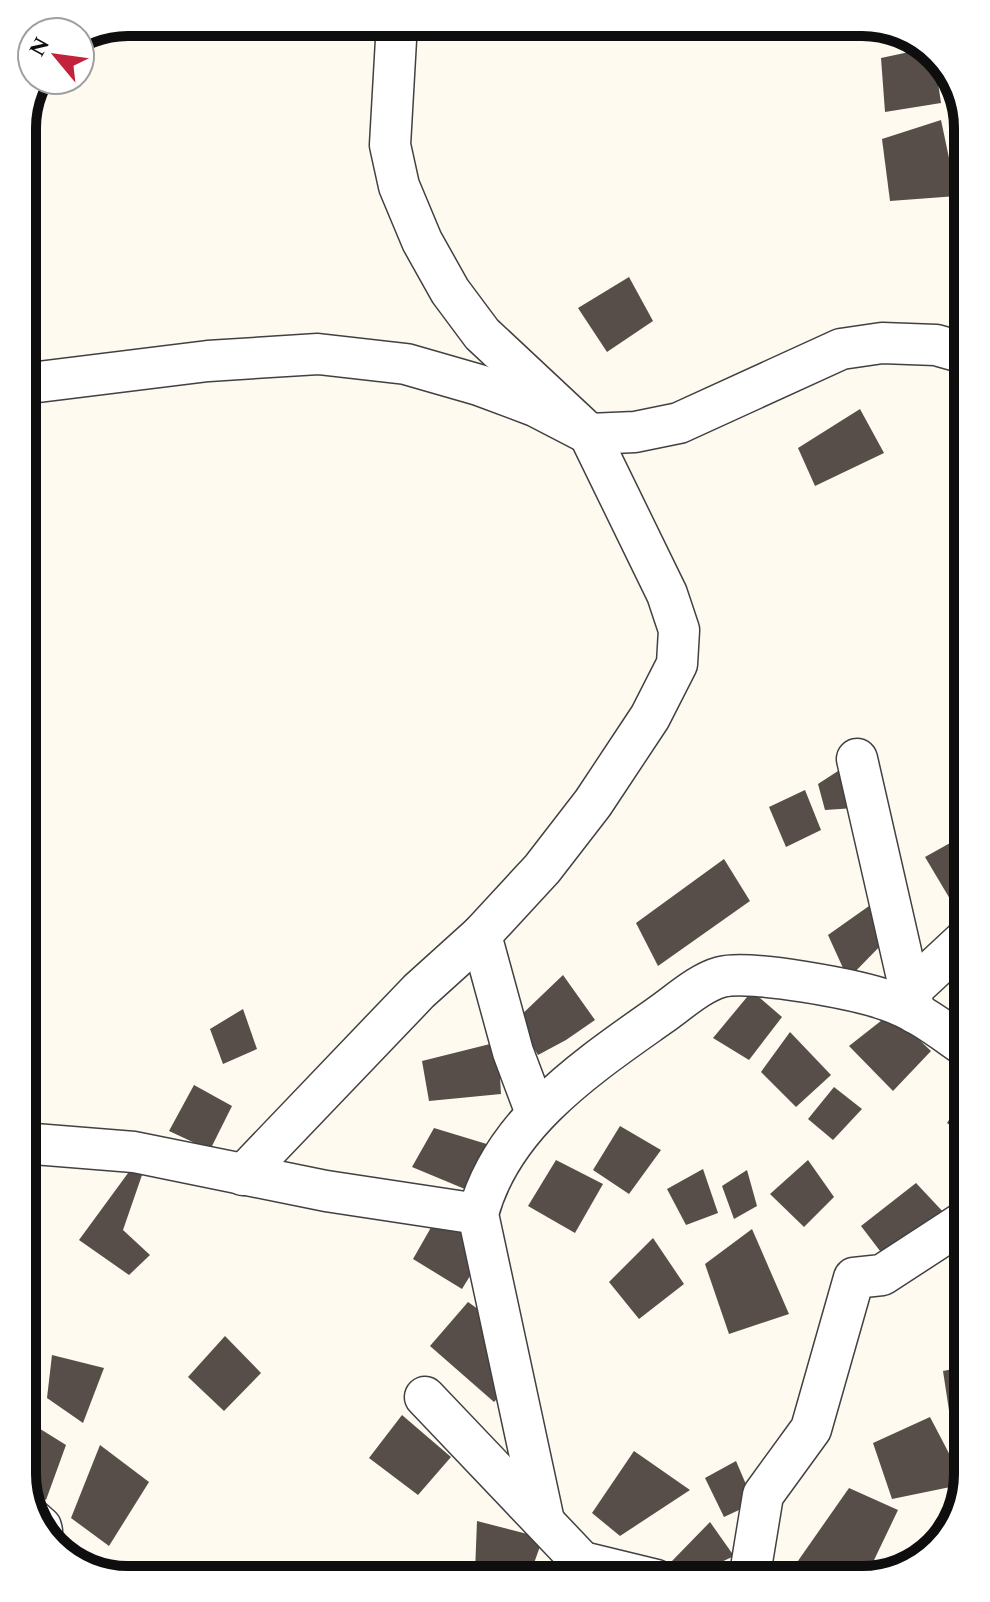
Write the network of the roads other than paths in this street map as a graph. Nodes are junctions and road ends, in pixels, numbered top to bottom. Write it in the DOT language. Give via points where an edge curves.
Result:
graph roads {
  1 [pos="396,36"];
  2 [pos="954,350"];
  3 [pos="36,382"];
  4 [pos="589,434"];
  5 [pos="857,759"];
  6 [pos="481,935"];
  7 [pos="954,954"];
  8 [pos="913,1002"];
  9 [pos="954,1036"];
  10 [pos="536,1113"];
  11 [pos="36,1144"];
  12 [pos="243,1175"];
  13 [pos="478,1214"];
  14 [pos="954,1228"];
  15 [pos="425,1397"];
  16 [pos="544,1521"];
  17 [pos="574,1566"];
  18 [pos="751,1566"];
  1 -- 4 [label="street" via="390,145 399,186 422,241 482,334"];
  2 -- 4 [label="street" via="882,343 841,349 679,423"];
  3 -- 4 [label="street" via="208,361 318,354 406,364 479,385"];
  4 -- 6 [label="street" via="667,594 679,630 677,664 650,717 593,803"];
  5 -- 8 [label="street"];
  6 -- 10 [label="street"];
  6 -- 12 [label="street" via="408,1002"];
  7 -- 8 [label="street"];
  8 -- 9 [label="street"];
  8 -- 10 [label="street" via="767,977 720,977 626,1039"];
  10 -- 13 [label="street" via="485,1187"];
  11 -- 12 [label="street" via="134,1152"];
  12 -- 13 [label="street"];
  13 -- 16 [label="street"];
  14 -- 18 [label="street" via="882,1275 854,1278 811,1429 763,1495"];
  15 -- 16 [label="street"];
  16 -- 17 [label="street"];
}
